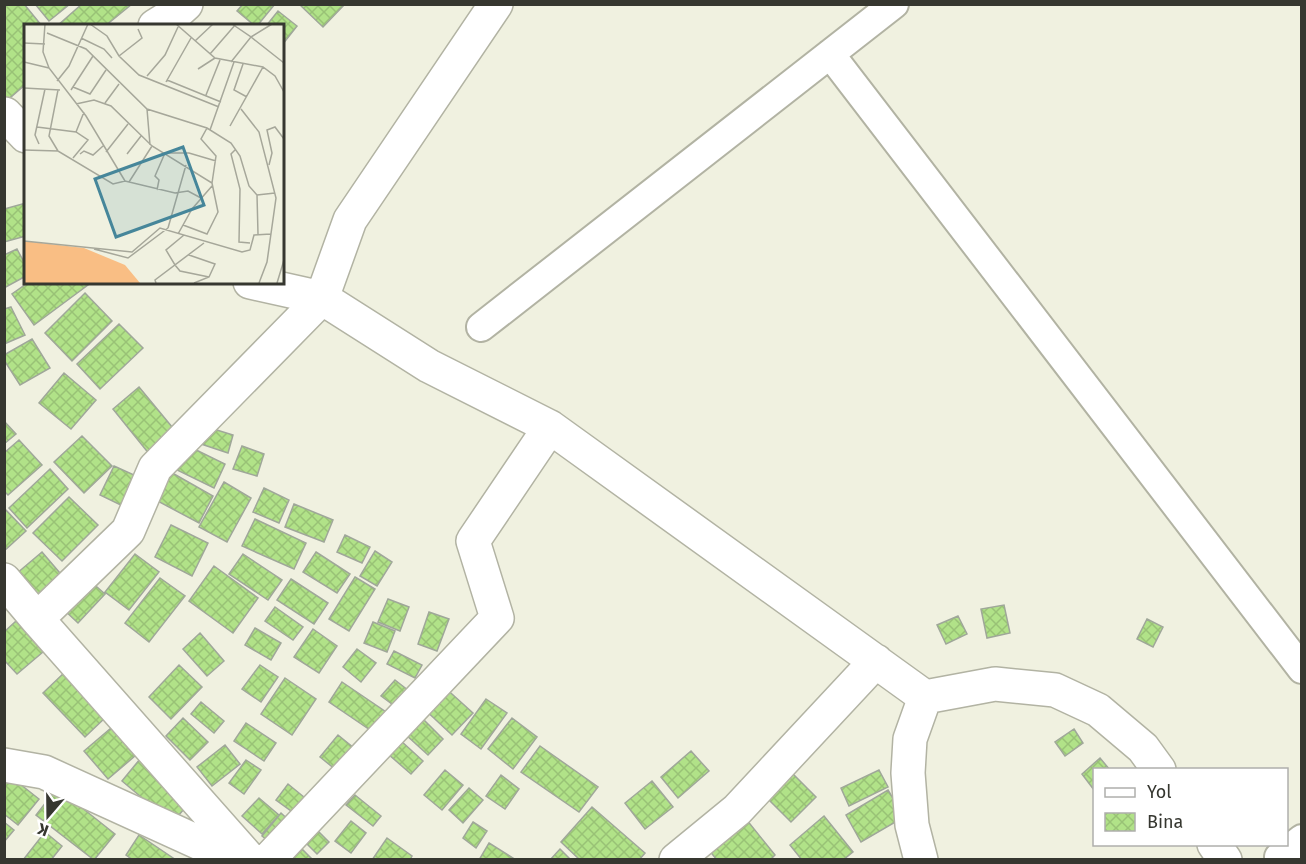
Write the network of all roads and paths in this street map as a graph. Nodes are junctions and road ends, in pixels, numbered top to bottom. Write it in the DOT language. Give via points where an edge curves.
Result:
graph roads {
  1 [pos="186,4"];
  2 [pos="496,4"];
  3 [pos="894,4"];
  4 [pos="158,24"];
  5 [pos="830,54"];
  6 [pos="24,103"];
  7 [pos="5,114"];
  8 [pos="24,134"];
  9 [pos="259,284"];
  10 [pos="322,298"];
  11 [pos="480,327"];
  12 [pos="550,427"];
  13 [pos="4,580"];
  14 [pos="37,619"];
  15 [pos="876,661"];
  16 [pos="1302,669"];
  17 [pos="925,697"];
  18 [pos="4,765"];
  19 [pos="1158,768"];
  20 [pos="1302,839"];
  21 [pos="1215,846"];
  22 [pos="1279,857"];
  23 [pos="237,860"];
  24 [pos="250,860"];
  25 [pos="268,860"];
  26 [pos="676,860"];
  27 [pos="921,860"];
  28 [pos="1225,860"];
  1 -- 4 [label="street"];
  2 -- 10 [label="street" via="350,220"];
  3 -- 5 [label="lane"];
  5 -- 11 [label="lane"];
  5 -- 16 [label="lane"];
  6 -- 7 [label="street"];
  7 -- 8 [label="street"];
  9 -- 10 [label="street"];
  10 -- 12 [label="street" via="429,366"];
  10 -- 14 [label="street" via="155,468 128,531"];
  12 -- 15 [label="street"];
  12 -- 25 [label="street" via="473,542 496,618"];
  13 -- 14 [label="street"];
  14 -- 24 [label="street"];
  15 -- 17 [label="street"];
  15 -- 26 [label="street" via="737,810"];
  17 -- 19 [label="street" via="995,684 1055,690 1098,710 1143,748"];
  17 -- 27 [label="street" via="910,739 908,773 912,825"];
  18 -- 23 [label="street" via="44,772"];
  20 -- 22 [label="lane"];
  21 -- 28 [label="street"];
}
